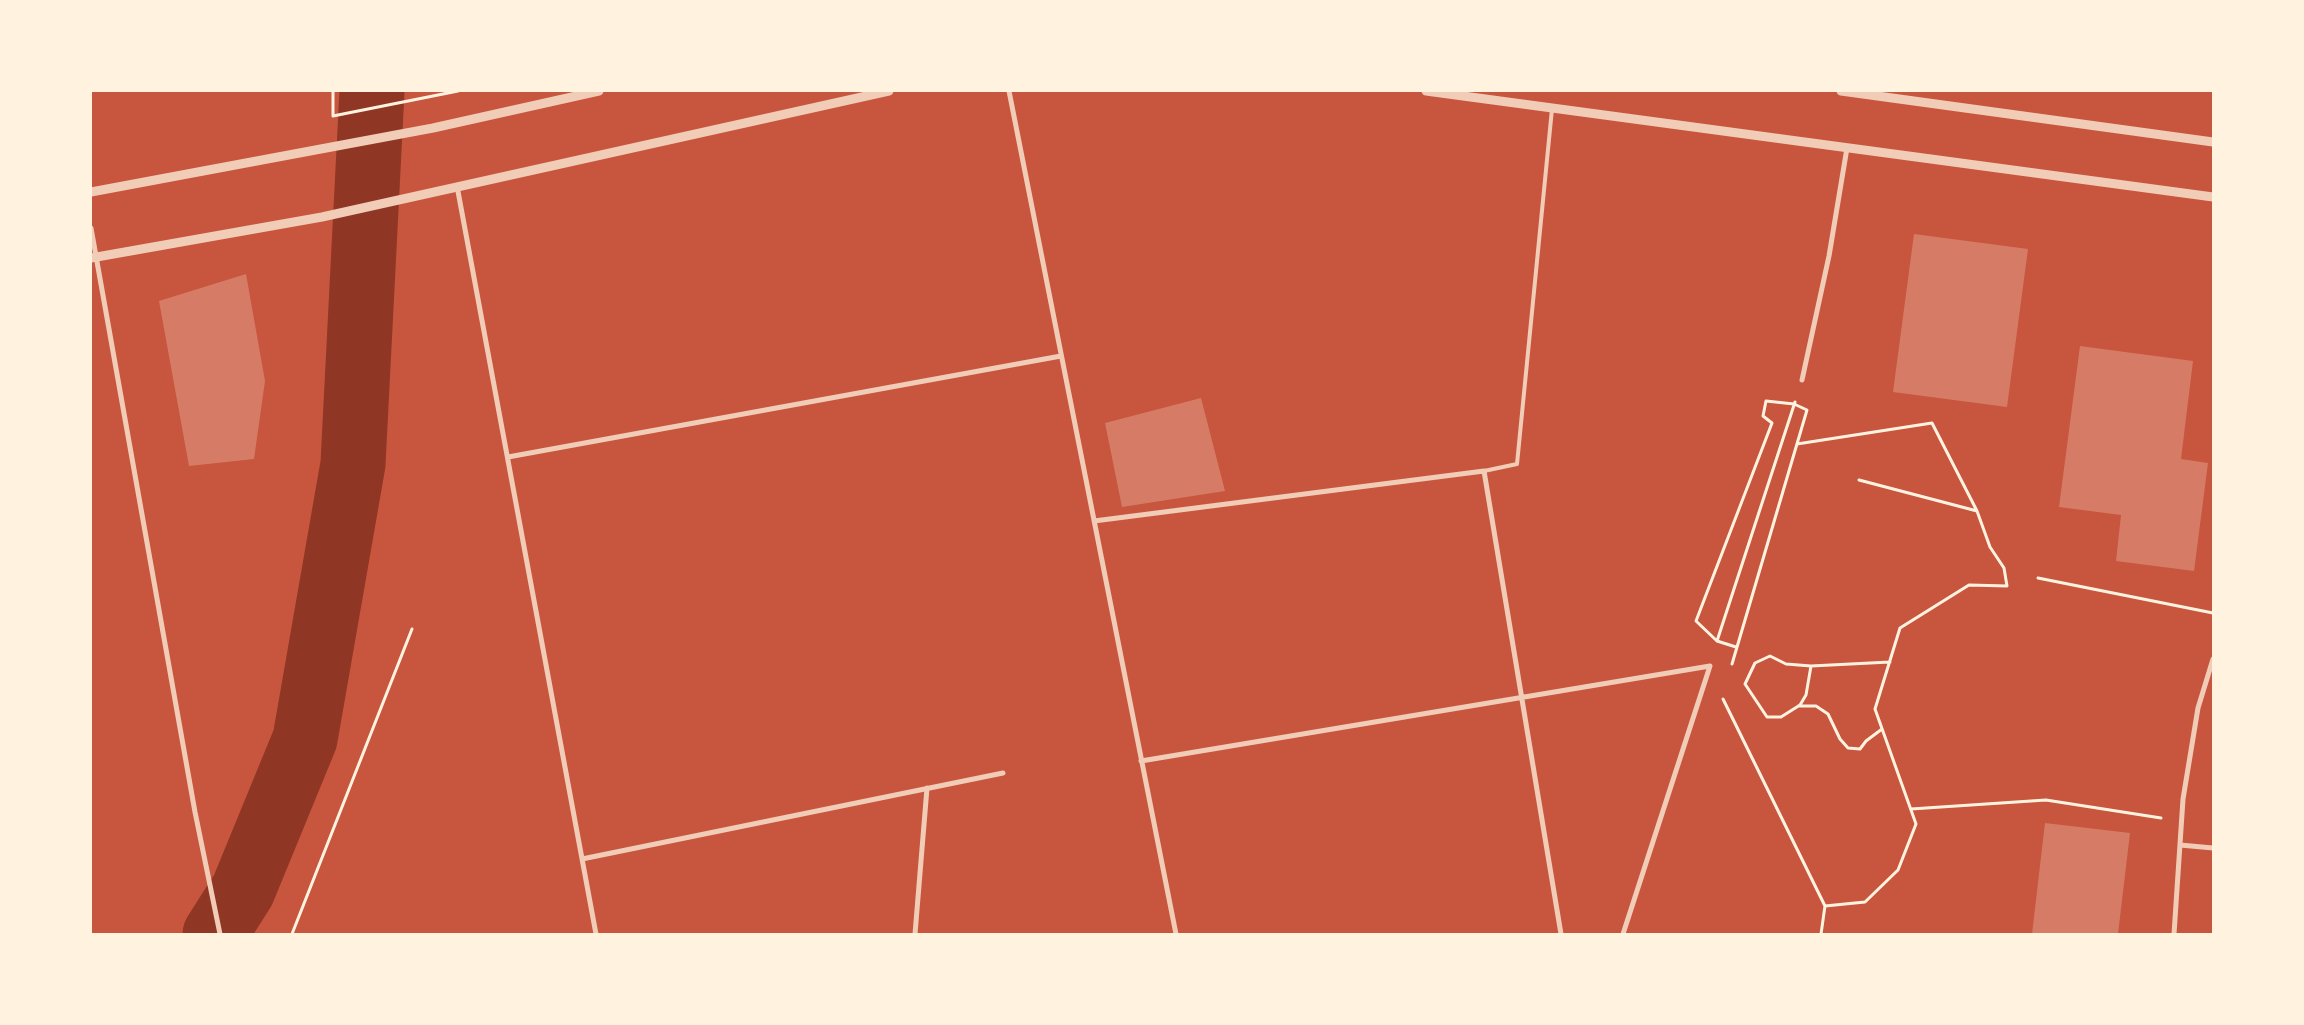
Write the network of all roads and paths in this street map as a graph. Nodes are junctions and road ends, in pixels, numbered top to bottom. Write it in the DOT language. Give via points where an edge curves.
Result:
graph roads {
  1 [pos="334,91"];
  2 [pos="458,91"];
  3 [pos="599,91"];
  4 [pos="889,91"];
  5 [pos="1009,91"];
  6 [pos="1426,91"];
  7 [pos="1841,91"];
  8 [pos="1552,108"];
  9 [pos="2213,142"];
  10 [pos="1847,147"];
  11 [pos="458,186"];
  12 [pos="91,192"];
  13 [pos="2213,197"];
  14 [pos="91,228"];
  15 [pos="94,258"];
  16 [pos="1061,356"];
  17 [pos="1802,380"];
  18 [pos="1794,404"];
  19 [pos="1797,444"];
  20 [pos="508,457"];
  21 [pos="1484,471"];
  22 [pos="1859,480"];
  23 [pos="1978,511"];
  24 [pos="1094,521"];
  25 [pos="2038,578"];
  26 [pos="2213,613"];
  27 [pos="412,629"];
  28 [pos="1717,641"];
  29 [pos="1736,647"];
  30 [pos="2213,659"];
  31 [pos="1890,662"];
  32 [pos="1710,666"];
  33 [pos="1811,666"];
  34 [pos="1729,672"];
  35 [pos="1722,697"];
  36 [pos="1522,699"];
  37 [pos="1797,706"];
  38 [pos="1882,729"];
  39 [pos="1141,761"];
  40 [pos="1003,773"];
  41 [pos="927,788"];
  42 [pos="1911,809"];
  43 [pos="2181,821"];
  44 [pos="2180,845"];
  45 [pos="2213,848"];
  46 [pos="582,859"];
  47 [pos="1825,906"];
  48 [pos="220,934"];
  49 [pos="292,934"];
  50 [pos="596,934"];
  51 [pos="915,934"];
  52 [pos="1176,934"];
  53 [pos="1561,934"];
  54 [pos="1623,934"];
  55 [pos="1821,934"];
  56 [pos="2174,934"];
  1 -- 2 [label="path" via="333,116"];
  3 -- 12 [label="street" via="433,128"];
  4 -- 11 [label="street"];
  5 -- 16 [label="street"];
  6 -- 8 [label="street"];
  7 -- 9 [label="street"];
  8 -- 10 [label="street"];
  8 -- 21 [label="lane" via="1517,464"];
  10 -- 13 [label="street"];
  10 -- 17 [label="street" via="1829,256"];
  11 -- 15 [label="street" via="322,217"];
  11 -- 20 [label="street"];
  14 -- 15 [label="street"];
  15 -- 48 [label="street"];
  16 -- 20 [label="street"];
  16 -- 24 [label="street"];
  17 -- 18 [label="path"];
  18 -- 19 [label="path" via="1807,410"];
  18 -- 28 [label="path"];
  18 -- 28 [label="path" via="1766,401 1763,416 1772,423 1696,622"];
  19 -- 23 [label="path" via="1932,423"];
  19 -- 29 [label="path"];
  20 -- 46 [label="street"];
  21 -- 24 [label="street"];
  21 -- 36 [label="street"];
  22 -- 23 [label="path"];
  23 -- 31 [label="path" via="1990,547 2004,568 2006,586 1969,585 1900,628"];
  24 -- 39 [label="street"];
  25 -- 26 [label="path"];
  27 -- 49 [label="path"];
  28 -- 29 [label="path"];
  28 -- 32 [label="path"];
  29 -- 34 [label="path"];
  30 -- 43 [label="street" via="2198,708"];
  31 -- 33 [label="path"];
  31 -- 38 [label="path" via="1875,709"];
  32 -- 36 [label="street"];
  32 -- 54 [label="street"];
  33 -- 37 [label="path" via="1806,695"];
  33 -- 37 [label="path" via="1786,664 1770,656 1755,663 1745,684 1767,717 1782,717"];
  35 -- 47 [label="path"];
  36 -- 39 [label="street"];
  36 -- 53 [label="street"];
  37 -- 38 [label="path" via="1816,706 1828,714 1848,748 1860,749"];
  38 -- 42 [label="path"];
  39 -- 52 [label="street"];
  40 -- 41 [label="street"];
  41 -- 46 [label="street"];
  41 -- 51 [label="street"];
  42 -- 43 [label="path" via="2046,800"];
  42 -- 47 [label="path" via="1916,824 1898,870 1865,902"];
  43 -- 44 [label="street"];
  44 -- 45 [label="street"];
  44 -- 56 [label="street"];
  46 -- 50 [label="street"];
  47 -- 55 [label="path"];
}
